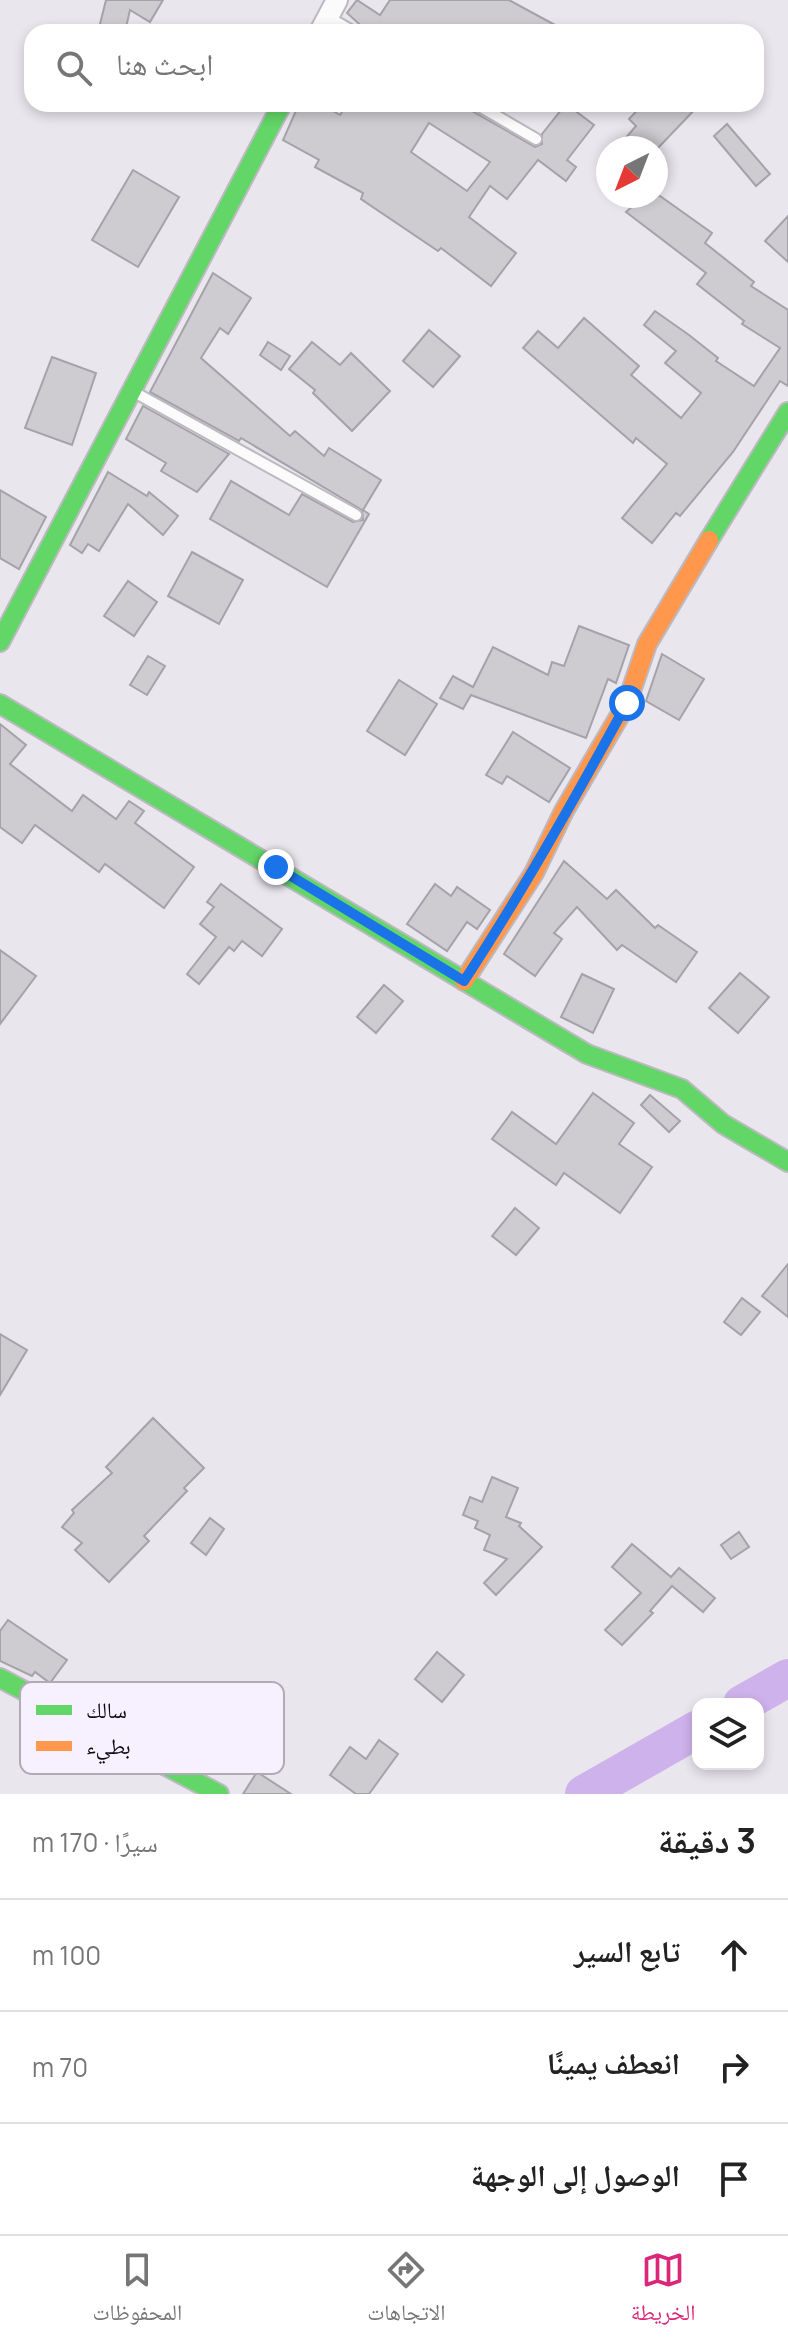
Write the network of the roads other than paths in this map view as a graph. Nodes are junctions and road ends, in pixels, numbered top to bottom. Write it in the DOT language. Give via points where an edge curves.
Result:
graph roads {
  1 [pos="278,112"];
  2 [pos="490,112"];
  3 [pos="536,139"];
  4 [pos="130,390"];
  5 [pos="788,412"];
  6 [pos="356,515"];
  7 [pos="0,642"];
  8 [pos="0,704"];
  9 [pos="464,981"];
  10 [pos="788,1162"];
  11 [pos="0,1678"];
  12 [pos="20,1689"];
  13 [pos="181,1774"];
  14 [pos="219,1794"];
  1 -- 4 [label="street"];
  2 -- 3 [label="lane"];
  4 -- 6 [label="lane"];
  4 -- 7 [label="street"];
  5 -- 9 [label="street" via="667,608 647,644 627,703 534,873"];
  8 -- 9 [label="street"];
  9 -- 10 [label="street" via="587,1054 682,1089 723,1124"];
  11 -- 12 [label="street"];
  13 -- 14 [label="street"];
}
